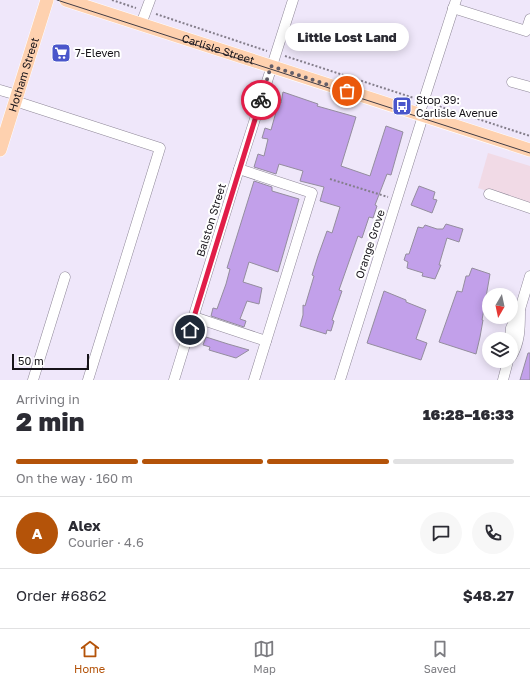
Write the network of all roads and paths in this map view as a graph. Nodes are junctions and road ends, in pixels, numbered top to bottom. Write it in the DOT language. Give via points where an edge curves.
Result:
graph roads {
  1 [pos="47,0"];
  2 [pos="66,0"];
  3 [pos="112,0"];
  4 [pos="150,0"];
  5 [pos="293,0"];
  6 [pos="454,4"];
  7 [pos="146,11"];
  8 [pos="530,19"];
  9 [pos="141,24"];
  10 [pos="276,53"];
  11 [pos="271,66"];
  12 [pos="512,82"];
  13 [pos="530,87"];
  14 [pos="0,90"];
  15 [pos="16,98"];
  16 [pos="423,101"];
  17 [pos="421,115"];
  18 [pos="2,136"];
  19 [pos="530,136"];
  20 [pos="0,150"];
  21 [pos="530,150"];
  22 [pos="239,169"];
  23 [pos="330,179"];
  24 [pos="489,194"];
  25 [pos="397,200"];
  26 [pos="530,208"];
  27 [pos="530,276"];
  28 [pos="65,278"];
  29 [pos="520,309"];
  30 [pos="194,317"];
  31 [pos="510,332"];
  32 [pos="266,341"];
  33 [pos="518,341"];
  34 [pos="506,368"];
  35 [pos="33,380"];
  36 [pos="88,380"];
  37 [pos="174,380"];
  38 [pos="254,380"];
  39 [pos="340,380"];
  40 [pos="502,380"];
  1 -- 15 [label="main road, Hotham Street"];
  2 -- 9 [label="main road, Carlisle Street"];
  3 -- 7 [label="path"];
  4 -- 7 [label="street"];
  5 -- 10 [label="street, Balston Street"];
  6 -- 8 [label="street" via="526,31"];
  6 -- 16 [label="street, Orange Grove"];
  7 -- 9 [label="street"];
  7 -- 10 [label="path"];
  9 -- 11 [label="main road, Carlisle Street"];
  10 -- 11 [label="street, Balston Street"];
  10 -- 16 [label="path"];
  11 -- 17 [label="main road, Carlisle Street"];
  11 -- 22 [label="street, Balston Street"];
  12 -- 13 [label="street"];
  14 -- 15 [label="street"];
  15 -- 18 [label="main road, Hotham Street"];
  15 -- 36 [label="street" via="160,148"];
  16 -- 17 [label="street, Orange Grove"];
  16 -- 19 [label="path"];
  17 -- 21 [label="main road, Carlisle Street"];
  17 -- 25 [label="street, Orange Grove"];
  18 -- 20 [label="main road, Hotham Street"];
  22 -- 30 [label="street, Balston Street"];
  22 -- 32 [label="street" via="312,193"];
  23 -- 25 [label="path"];
  24 -- 26 [label="street"];
  25 -- 39 [label="street, Orange Grove"];
  27 -- 29 [label="street"];
  28 -- 35 [label="street"];
  29 -- 31 [label="street"];
  29 -- 33 [label="street"];
  30 -- 32 [label="street"];
  30 -- 37 [label="street, Balston Street"];
  32 -- 38 [label="street"];
  34 -- 40 [label="street"];
}
